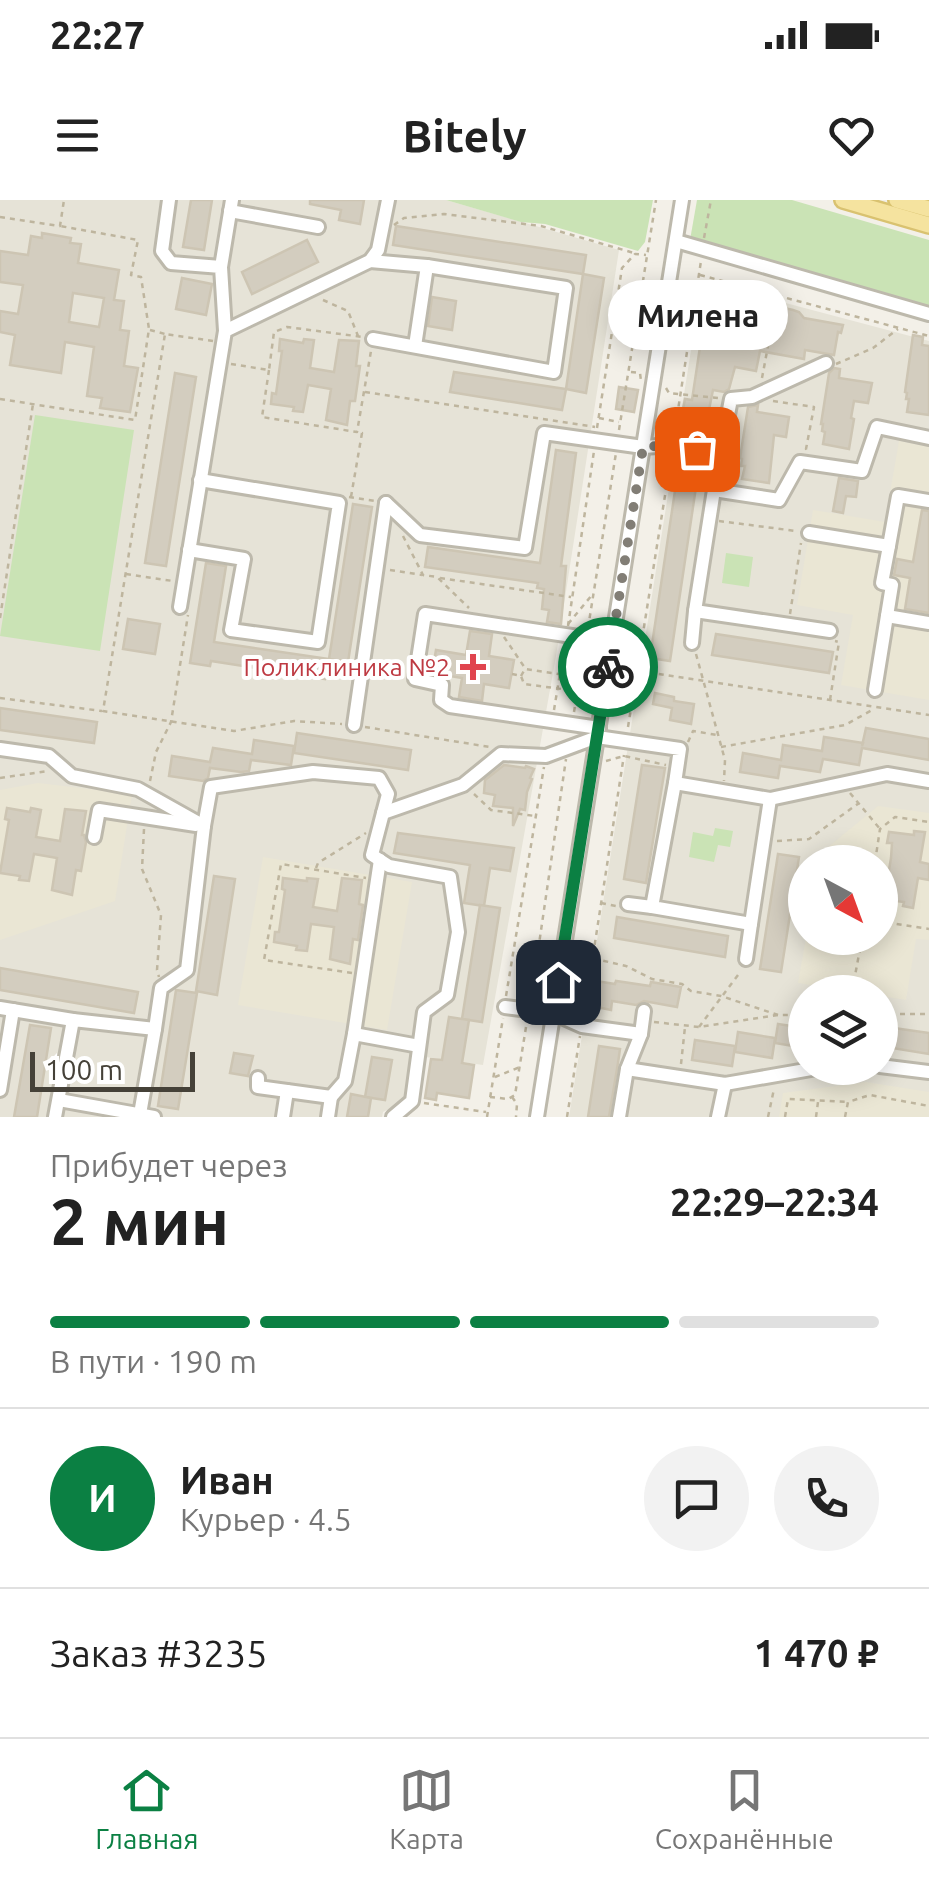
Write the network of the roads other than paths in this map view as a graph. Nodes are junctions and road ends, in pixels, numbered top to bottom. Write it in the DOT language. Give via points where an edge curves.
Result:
graph roads {
  1 [pos="169,200"];
  2 [pos="388,200"];
  3 [pos="682,200"];
  4 [pos="842,200"];
  5 [pos="900,200"];
  6 [pos="231,206"];
  7 [pos="929,209"];
  8 [pos="929,224"];
  9 [pos="318,227"];
  10 [pos="676,241"];
  11 [pos="370,261"];
  12 [pos="427,266"];
  13 [pos="222,267"];
  14 [pos="929,314"];
  15 [pos="225,331"];
  16 [pos="366,338"];
  17 [pos="416,346"];
  18 [pos="826,363"];
  19 [pos="929,438"];
  20 [pos="643,447"];
  21 [pos="721,452"];
  22 [pos="200,480"];
  23 [pos="714,490"];
  24 [pos="929,501"];
  25 [pos="809,532"];
  26 [pos="889,546"];
  27 [pos="189,550"];
  28 [pos="185,606"];
  29 [pos="695,611"];
  30 [pos="887,616"];
  31 [pos="929,623"];
  32 [pos="830,631"];
  33 [pos="612,642"];
  34 [pos="692,643"];
  35 [pos="875,690"];
  36 [pos="354,725"];
  37 [pos="598,733"];
  38 [pos="0,748"];
  39 [pos="929,781"];
  40 [pos="675,783"];
  41 [pos="770,799"];
  42 [pos="382,819"];
  43 [pos="204,826"];
  44 [pos="94,837"];
  45 [pos="380,860"];
  46 [pos="628,904"];
  47 [pos="652,908"];
  48 [pos="751,924"];
  49 [pos="746,959"];
  50 [pos="504,1007"];
  51 [pos="6,1009"];
  52 [pos="554,1013"];
  53 [pos="73,1020"];
  54 [pos="155,1029"];
  55 [pos="354,1034"];
  56 [pos="4,1040"];
  57 [pos="420,1046"];
  58 [pos="898,1068"];
  59 [pos="627,1069"];
  60 [pos="929,1072"];
  61 [pos="788,1073"];
  62 [pos="258,1078"];
  63 [pos="725,1084"];
  64 [pos="0,1090"];
  65 [pos="287,1091"];
  66 [pos="331,1097"];
  67 [pos="58,1100"];
  68 [pos="147,1116"];
  69 [pos="56,1117"];
  70 [pos="283,1117"];
  71 [pos="328,1117"];
  72 [pos="393,1117"];
  73 [pos="537,1117"];
  74 [pos="619,1117"];
  75 [pos="718,1117"];
  1 -- 13 [label="street" via="162,251 172,263"];
  2 -- 11 [label="street"];
  3 -- 10 [label="street"];
  4 -- 8 [label="main road"];
  5 -- 7 [label="main road"];
  6 -- 9 [label="street"];
  6 -- 13 [label="street"];
  10 -- 14 [label="street"];
  10 -- 20 [label="street"];
  11 -- 12 [label="street"];
  11 -- 15 [label="street"];
  12 -- 17 [label="street"];
  12 -- 17 [label="street" via="566,288 554,372"];
  13 -- 15 [label="street"];
  15 -- 22 [label="street"];
  16 -- 17 [label="street"];
  18 -- 21 [label="street" via="756,395 731,399"];
  19 -- 23 [label="street" via="877,427 862,471 800,462 779,500"];
  20 -- 21 [label="street"];
  20 -- 33 [label="street"];
  20 -- 36 [label="street" via="596,434 544,433 524,548 420,535 386,503"];
  21 -- 23 [label="street"];
  22 -- 27 [label="street"];
  22 -- 27 [label="street" via="339,502 318,642 231,630 244,559"];
  23 -- 29 [label="street"];
  24 -- 26 [label="street" via="898,496"];
  25 -- 26 [label="street"];
  26 -- 30 [label="street" via="882,583 892,586"];
  27 -- 28 [label="street"];
  29 -- 32 [label="street"];
  29 -- 34 [label="street"];
  30 -- 31 [label="street"];
  30 -- 35 [label="street"];
  33 -- 37 [label="street"];
  33 -- 37 [label="street" via="567,629 425,614 415,679 442,685 441,700"];
  37 -- 40 [label="street" via="625,749 680,749"];
  37 -- 42 [label="street" via="546,756 501,754 463,785"];
  37 -- 52 [label="street"];
  38 -- 43 [label="street" via="49,756 72,776 138,789"];
  39 -- 41 [label="street" via="888,774"];
  40 -- 41 [label="street"];
  40 -- 47 [label="street"];
  41 -- 48 [label="street"];
  42 -- 43 [label="street" via="388,794 378,778 313,772 211,787"];
  42 -- 45 [label="street" via="372,854"];
  43 -- 44 [label="street" via="99,810"];
  43 -- 54 [label="street" via="187,970 161,988"];
  45 -- 55 [label="street"];
  45 -- 57 [label="street" via="450,877 458,932 447,995 424,1012"];
  46 -- 47 [label="street"];
  47 -- 48 [label="street"];
  48 -- 49 [label="street"];
  50 -- 52 [label="street"];
  51 -- 53 [label="street"];
  51 -- 56 [label="street"];
  52 -- 59 [label="street" via="582,1026 643,1022"];
  52 -- 73 [label="street"];
  53 -- 54 [label="street"];
  53 -- 67 [label="street"];
  54 -- 68 [label="street"];
  55 -- 57 [label="street"];
  55 -- 66 [label="street" via="345,1081"];
  56 -- 64 [label="street"];
  57 -- 72 [label="street" via="412,1101"];
  58 -- 60 [label="street"];
  59 -- 63 [label="street"];
  59 -- 74 [label="street"];
  61 -- 63 [label="street"];
  62 -- 65 [label="street" via="258,1086"];
  63 -- 75 [label="street"];
  65 -- 66 [label="street"];
  65 -- 70 [label="street"];
  66 -- 71 [label="street"];
  67 -- 68 [label="street"];
  67 -- 69 [label="street"];
}
